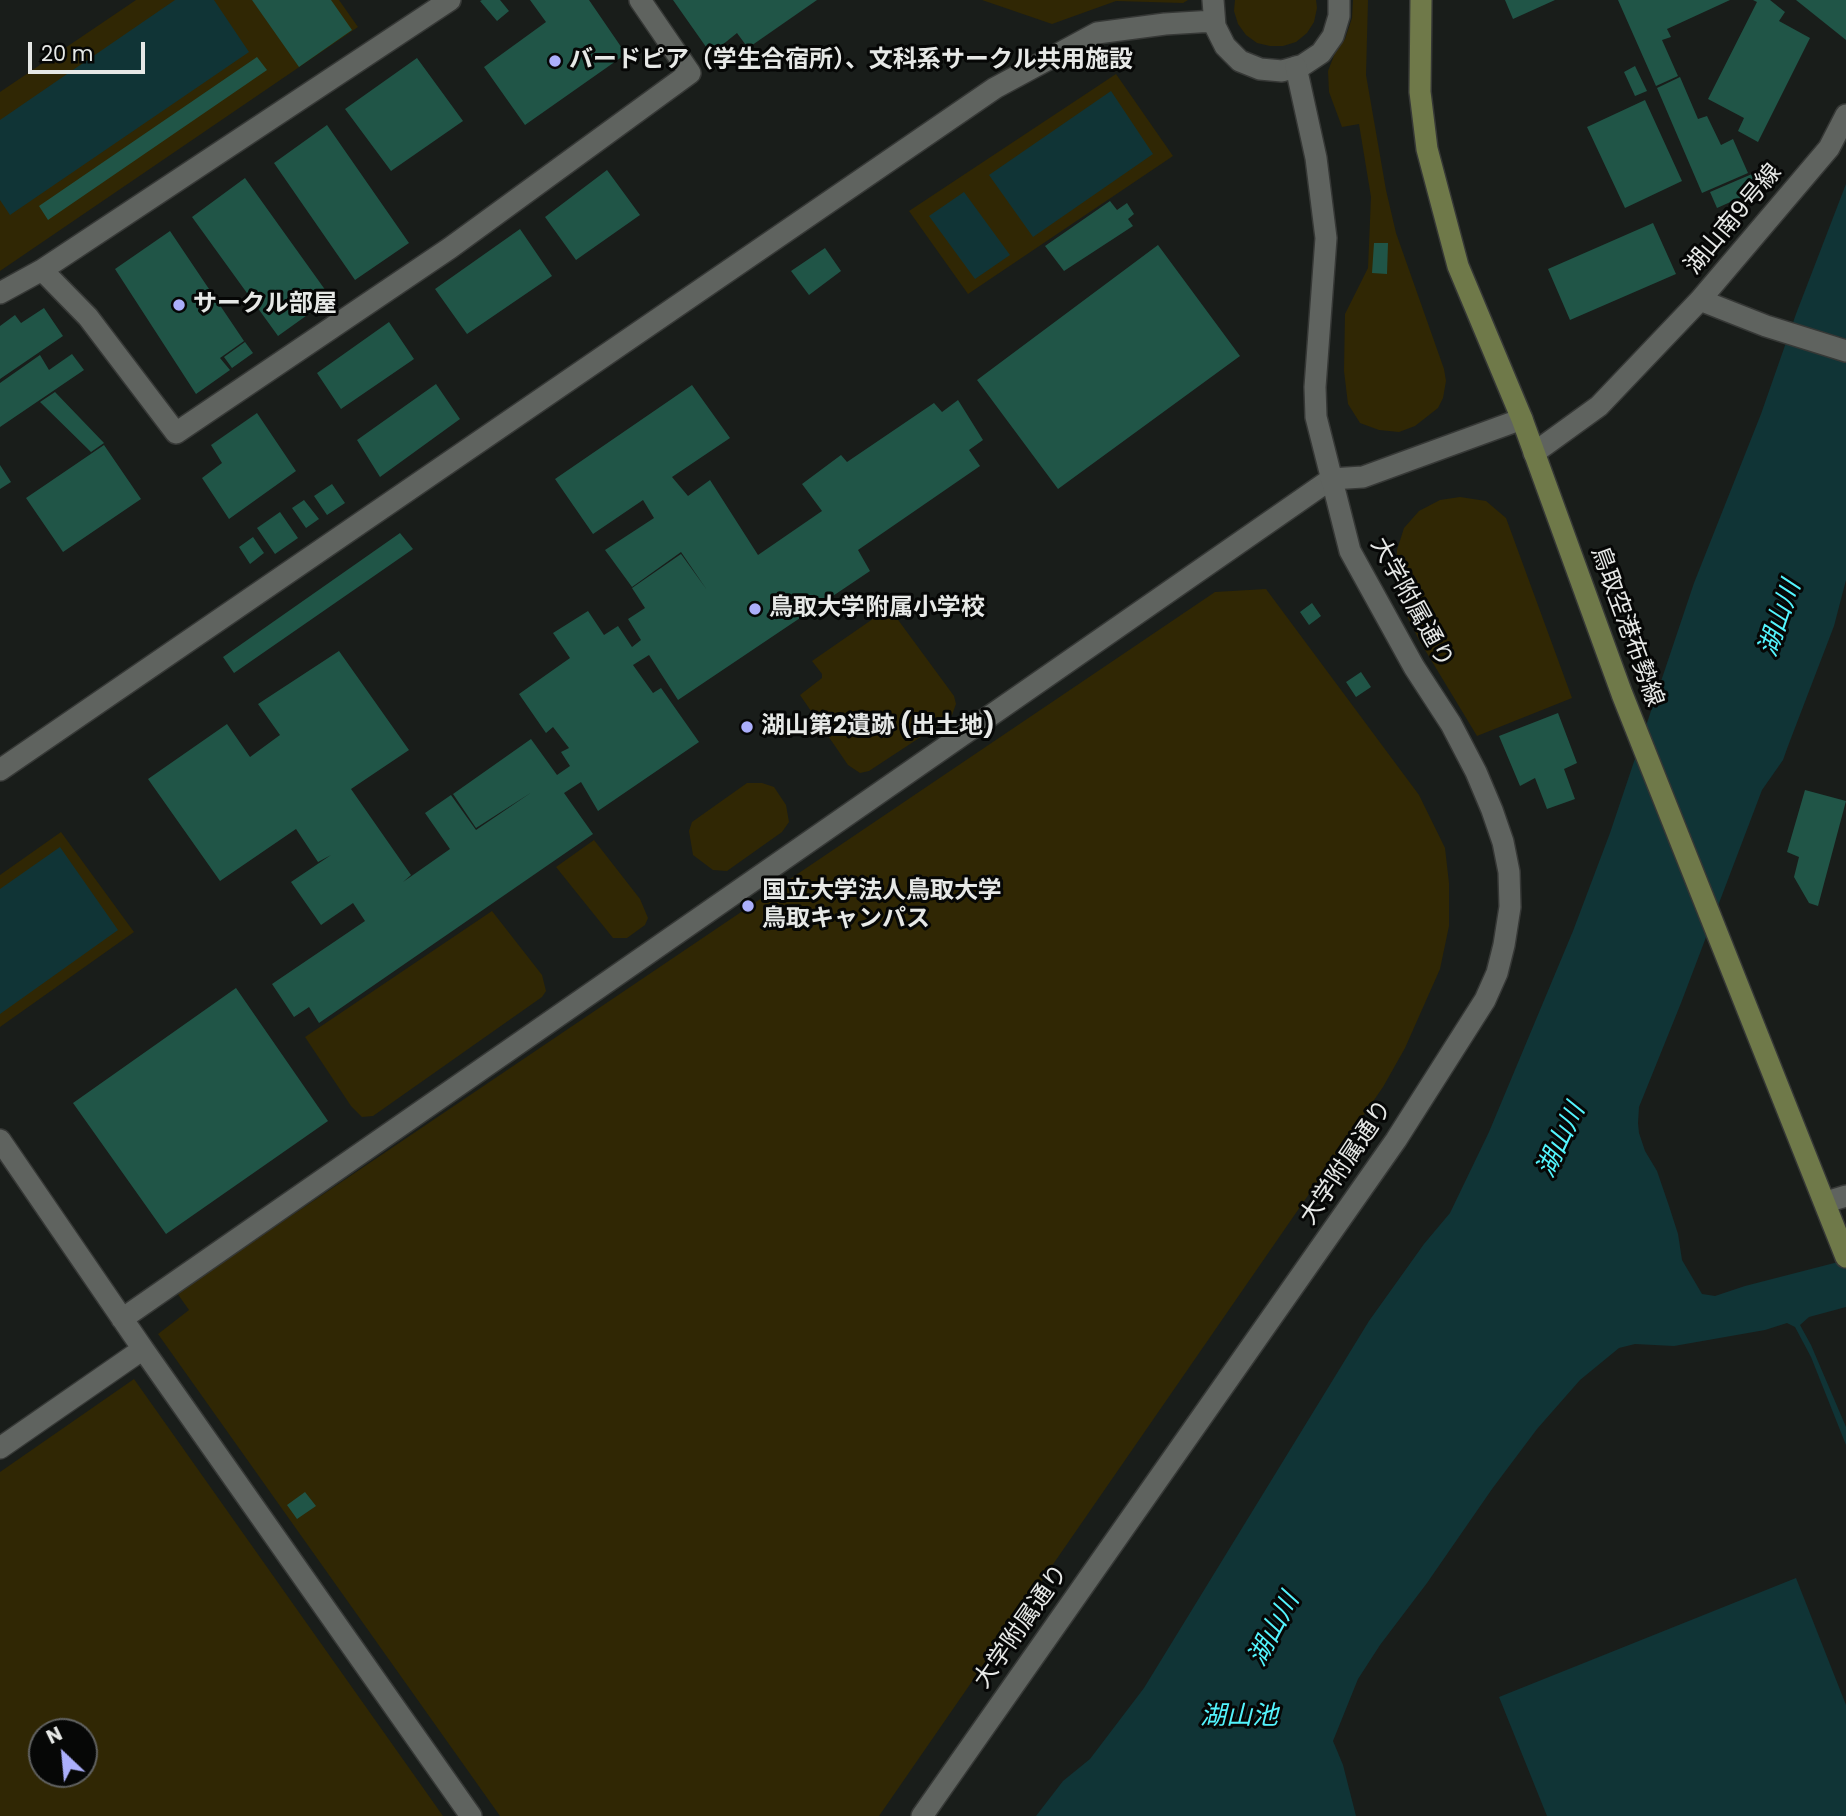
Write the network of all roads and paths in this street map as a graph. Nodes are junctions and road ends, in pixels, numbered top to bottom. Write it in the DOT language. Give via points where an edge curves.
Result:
graph roads {
  1 [pos="450,0"];
  2 [pos="640,0"];
  3 [pos="1339,0"];
  4 [pos="1421,0"];
  5 [pos="1214,10"];
  6 [pos="1296,67"];
  7 [pos="1846,115"];
  8 [pos="42,270"];
  9 [pos="0,293"];
  10 [pos="1700,300"];
  11 [pos="1846,351"];
  12 [pos="1522,419"];
  13 [pos="1534,453"];
  14 [pos="1331,479"];
  15 [pos="0,770"];
  16 [pos="0,1139"];
  17 [pos="1834,1205"];
  18 [pos="1846,1257"];
  19 [pos="122,1319"];
  20 [pos="143,1349"];
  21 [pos="0,1448"];
  22 [pos="471,1816"];
  23 [pos="922,1816"];
  1 -- 8 [label="street"];
  2 -- 8 [label="street" via="690,73 450,248 176,433 88,317"];
  3 -- 6 [label="street" via="1333,36 1321,53"];
  4 -- 12 [label="main road, 鳥取空港布勢線" via="1420,92 1427,149 1458,266"];
  5 -- 6 [label="street" via="1225,46 1240,61 1260,69"];
  5 -- 15 [label="street" via="1165,24 1097,33 995,88"];
  6 -- 14 [label="street, 大学附属通り" via="1316,158 1326,239 1315,407"];
  7 -- 10 [label="street, 湖山南9号線" via="1829,148"];
  8 -- 9 [label="street"];
  10 -- 11 [label="street, 湖山南9号線"];
  10 -- 13 [label="street" via="1599,406"];
  12 -- 13 [label="main road, 鳥取空港布勢線"];
  12 -- 14 [label="street" via="1363,477"];
  13 -- 17 [label="main road, 鳥取空港布勢線" via="1622,694 1730,966"];
  14 -- 19 [label="street"];
  14 -- 23 [label="street, 大学附属通り" via="1350,551 1451,724 1476,772 1503,842 1510,907 1497,973 1479,1010 1396,1140"];
  16 -- 19 [label="street"];
  17 -- 18 [label="main road, 鳥取空港布勢線"];
  19 -- 20 [label="street"];
  20 -- 21 [label="street"];
  20 -- 22 [label="street"];
}
